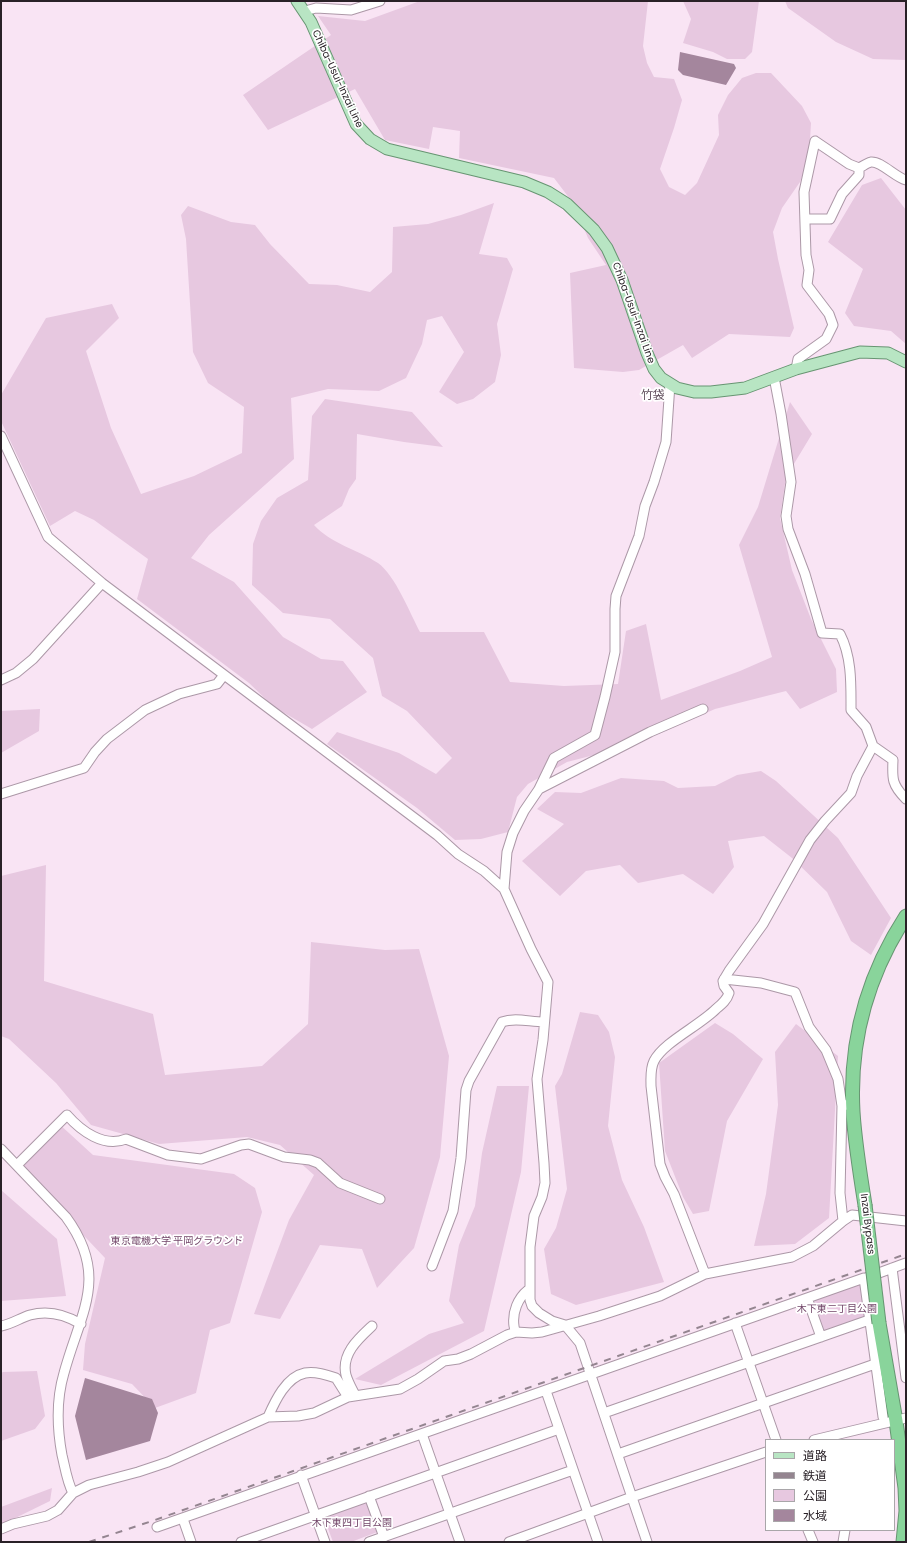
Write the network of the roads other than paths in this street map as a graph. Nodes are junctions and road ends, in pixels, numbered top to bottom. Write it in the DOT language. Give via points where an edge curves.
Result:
graph roads {
  1 [pos="297,1"];
  2 [pos="380,1"];
  3 [pos="305,11"];
  4 [pos="859,168"];
  5 [pos="906,180"];
  6 [pos="805,219"];
  7 [pos="906,362"];
  8 [pos="796,369"];
  9 [pos="774,377"];
  10 [pos="670,384"];
  11 [pos="1,436"];
  12 [pos="102,583"];
  13 [pos="224,674"];
  14 [pos="1,680"];
  15 [pos="703,709"];
  16 [pos="873,746"];
  17 [pos="539,789"];
  18 [pos="1,794"];
  19 [pos="906,799"];
  20 [pos="504,889"];
  21 [pos="906,916"];
  22 [pos="724,980"];
  23 [pos="544,1022"];
  24 [pos="847,1105"];
  25 [pos="1,1149"];
  26 [pos="17,1164"];
  27 [pos="380,1199"];
  28 [pos="843,1221"];
  29 [pos="906,1221"];
  30 [pos="906,1263"];
  31 [pos="432,1266"];
  32 [pos="892,1268"];
  33 [pos="704,1274"];
  34 [pos="864,1278"];
  35 [pos="528,1290"];
  36 [pos="807,1298"];
  37 [pos="902,1317"];
  38 [pos="874,1322"];
  39 [pos="735,1323"];
  40 [pos="81,1324"];
  41 [pos="565,1325"];
  42 [pos="1,1326"];
  43 [pos="372,1326"];
  44 [pos="516,1332"];
  45 [pos="821,1337"];
  46 [pos="750,1362"];
  47 [pos="875,1364"];
  48 [pos="906,1372"];
  49 [pos="591,1374"];
  50 [pos="546,1391"];
  51 [pos="352,1396"];
  52 [pos="764,1403"];
  53 [pos="604,1413"];
  54 [pos="268,1416"];
  55 [pos="883,1417"];
  56 [pos="901,1420"];
  57 [pos="559,1429"];
  58 [pos="422,1434"];
  59 [pos="843,1437"];
  60 [pos="776,1439"];
  61 [pos="824,1439"];
  62 [pos="765,1452"];
  63 [pos="618,1454"];
  64 [pos="573,1470"];
  65 [pos="435,1473"];
  66 [pos="301,1475"];
  67 [pos="73,1493"];
  68 [pos="369,1496"];
  69 [pos="632,1497"];
  70 [pos="450,1513"];
  71 [pos="588,1514"];
  72 [pos="316,1515"];
  73 [pos="183,1519"];
  74 [pos="157,1527"];
  75 [pos="1,1529"];
  76 [pos="808,1531"];
  77 [pos="845,1531"];
  78 [pos="384,1537"];
  79 [pos="191,1542"];
  80 [pos="241,1542"];
  81 [pos="325,1542"];
  82 [pos="369,1542"];
  83 [pos="460,1542"];
  84 [pos="509,1542"];
  85 [pos="598,1542"];
  86 [pos="648,1542"];
  87 [pos="813,1542"];
  88 [pos="843,1542"];
  89 [pos="902,1542"];
  1 -- 3 [label="main road, Chiba-Usui-Inzai Line"];
  2 -- 3 [label="street" via="351,10 316,8"];
  3 -- 10 [label="main road, Chiba-Usui-Inzai Line" via="356,124 370,139 387,149 524,182 548,192 567,204 594,230 607,248 622,280 654,370"];
  4 -- 5 [label="street" via="872,162 877,163"];
  4 -- 6 [label="street" via="859,174 842,194 830,218"];
  4 -- 6 [label="street" via="815,141 804,192"];
  6 -- 8 [label="street" via="809,270 807,285 829,314 833,325 826,339 798,359"];
  7 -- 8 [label="main road, Chiba-Usui-Inzai Line" via="888,353 860,352"];
  8 -- 9 [label="main road, Chiba-Usui-Inzai Line"];
  9 -- 10 [label="main road, Chiba-Usui-Inzai Line" via="745,388 710,392 684,391"];
  9 -- 16 [label="street" via="791,482 786,516 788,529 805,574 822,633 840,634 845,644 851,678 851,710 866,727"];
  10 -- 17 [label="street" via="666,442 645,506 639,536 616,596 615,652 595,735 554,758"];
  11 -- 12 [label="street" via="48,537"];
  12 -- 13 [label="street"];
  12 -- 14 [label="street" via="33,659 16,673"];
  13 -- 18 [label="street" via="217,684 179,694 145,710 107,738 84,768"];
  13 -- 20 [label="street" via="437,835"];
  15 -- 17 [label="street" via="650,732"];
  16 -- 19 [label="street" via="893,760 892,779 900,794"];
  16 -- 22 [label="street" via="851,793 810,840 763,924"];
  17 -- 20 [label="street" via="524,811 506,852"];
  20 -- 23 [label="street" via="530,949 548,982"];
  21 -- 24 [label="highway, Inzai Bypass" via="888,945 872,981 860,1022"];
  22 -- 24 [label="street" via="761,983 795,992 809,1027 826,1050"];
  22 -- 33 [label="street" via="724,986 729,992 728,998 707,1018 664,1048 654,1062 651,1073 660,1164"];
  23 -- 31 [label="street" via="511,1019 502,1022 469,1081 453,1211"];
  23 -- 35 [label="street" via="536,1079 545,1183 534,1216"];
  24 -- 28 [label="street" via="840,1193"];
  24 -- 38 [label="highway, Inzai Bypass, bridge" via="855,1133 865,1205"];
  25 -- 26 [label="street"];
  26 -- 27 [label="street" via="67,1115 74,1124 97,1138 110,1142 126,1139 168,1155 201,1159 250,1144 284,1157 310,1160 318,1163 340,1183"];
  26 -- 40 [label="street" via="66,1217 81,1241 89,1280 88,1299"];
  28 -- 29 [label="street" via="852,1215"];
  28 -- 33 [label="street" via="812,1246 792,1257"];
  30 -- 32 [label="street"];
  32 -- 34 [label="street"];
  32 -- 37 [label="street"];
  33 -- 41 [label="street" via="660,1296"];
  34 -- 36 [label="street"];
  34 -- 38 [label="street"];
  35 -- 41 [label="street" via="532,1306 539,1313"];
  35 -- 44 [label="street" via="521,1295 516,1305"];
  36 -- 39 [label="street"];
  36 -- 45 [label="street"];
  37 -- 48 [label="street"];
  38 -- 45 [label="street"];
  38 -- 47 [label="street"];
  38 -- 56 [label="highway, Inzai Bypass"];
  39 -- 46 [label="street"];
  39 -- 49 [label="street"];
  40 -- 42 [label="street" via="69,1317 53,1313 31,1315"];
  40 -- 67 [label="street" via="64,1374 58,1415 59,1438"];
  41 -- 44 [label="street" via="542,1332"];
  41 -- 49 [label="street" via="580,1343"];
  43 -- 51 [label="street" via="355,1341 346,1359 346,1374"];
  44 -- 51 [label="street" via="458,1359 444,1361 418,1380 400,1389"];
  45 -- 46 [label="street"];
  46 -- 52 [label="street"];
  46 -- 53 [label="street"];
  47 -- 52 [label="street"];
  47 -- 55 [label="street"];
  49 -- 50 [label="street"];
  49 -- 53 [label="street"];
  50 -- 57 [label="street"];
  50 -- 58 [label="street"];
  51 -- 54 [label="street" via="314,1413"];
  51 -- 54 [label="street" via="336,1378 306,1373 295,1378 276,1398"];
  52 -- 60 [label="street"];
  52 -- 63 [label="street"];
  53 -- 63 [label="street"];
  54 -- 67 [label="street" via="168,1462 89,1485"];
  56 -- 59 [label="street"];
  56 -- 89 [label="highway, Inzai Bypass" via="906,1511"];
  57 -- 64 [label="street"];
  57 -- 65 [label="street"];
  58 -- 65 [label="street"];
  58 -- 66 [label="street"];
  59 -- 61 [label="street"];
  62 -- 69 [label="street"];
  63 -- 69 [label="street"];
  64 -- 70 [label="street"];
  64 -- 71 [label="street"];
  65 -- 68 [label="street"];
  65 -- 70 [label="street"];
  66 -- 72 [label="street"];
  66 -- 73 [label="street"];
  67 -- 75 [label="street" via="58,1510 47,1516"];
  68 -- 72 [label="street"];
  68 -- 78 [label="street"];
  69 -- 71 [label="street"];
  69 -- 86 [label="street"];
  70 -- 78 [label="street"];
  70 -- 83 [label="street"];
  71 -- 84 [label="street"];
  71 -- 85 [label="street"];
  72 -- 80 [label="street"];
  72 -- 81 [label="street"];
  73 -- 74 [label="street"];
  73 -- 79 [label="street"];
  76 -- 87 [label="street"];
  77 -- 88 [label="street"];
  78 -- 82 [label="street"];
}
